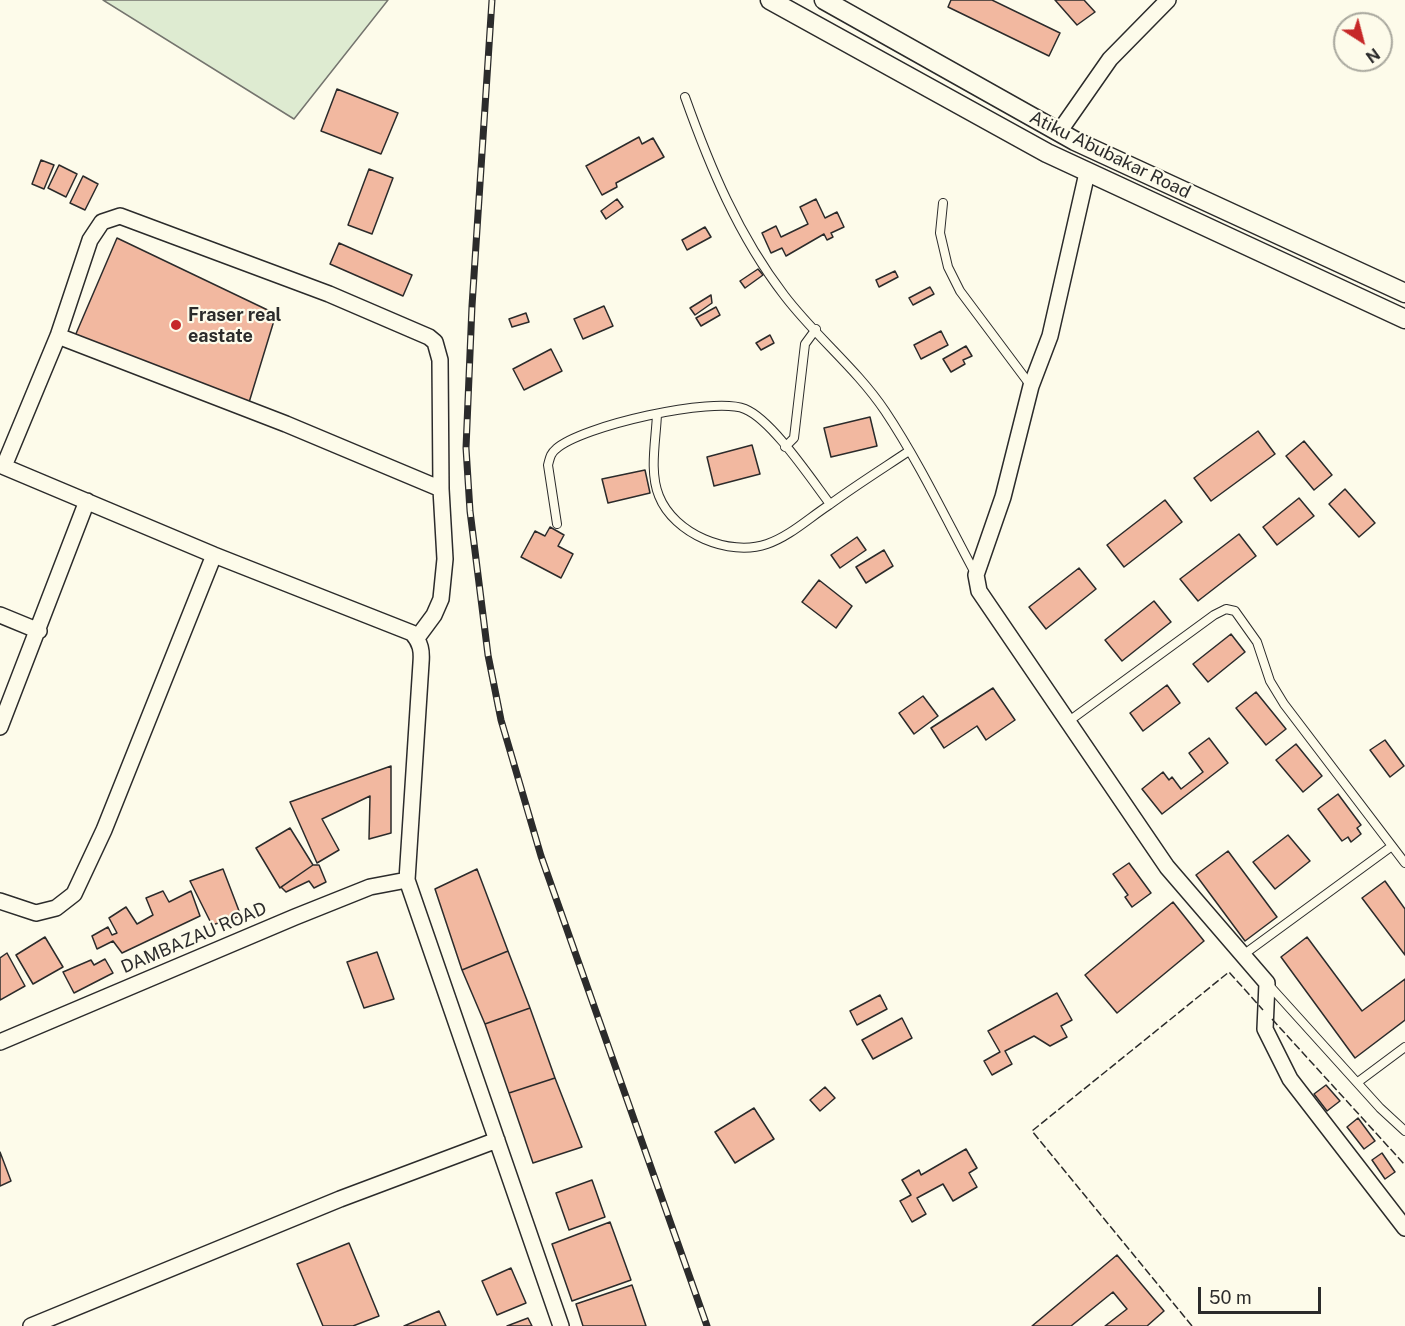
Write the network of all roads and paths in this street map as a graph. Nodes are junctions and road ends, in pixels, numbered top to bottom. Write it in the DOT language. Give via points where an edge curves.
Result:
graph roads {
  1 [pos="770,0"];
  2 [pos="824,0"];
  3 [pos="1168,0"];
  4 [pos="685,97"];
  5 [pos="1059,132"];
  6 [pos="1087,173"];
  7 [pos="943,203"];
  8 [pos="1405,293"];
  9 [pos="1405,320"];
  10 [pos="816,329"];
  11 [pos="58,336"];
  12 [pos="1031,386"];
  13 [pos="657,414"];
  14 [pos="785,447"];
  15 [pos="909,451"];
  16 [pos="2,466"];
  17 [pos="441,489"];
  18 [pos="87,501"];
  19 [pos="830,504"];
  20 [pos="557,524"];
  21 [pos="214,555"];
  22 [pos="976,575"];
  23 [pos="0,615"];
  24 [pos="39,631"];
  25 [pos="417,638"];
  26 [pos="1069,721"];
  27 [pos="0,727"];
  28 [pos="1392,846"];
  29 [pos="1405,863"];
  30 [pos="406,880"];
  31 [pos="0,902"];
  32 [pos="1243,955"];
  33 [pos="1267,983"];
  34 [pos="0,1042"];
  35 [pos="1405,1047"];
  36 [pos="1358,1082"];
  37 [pos="1405,1131"];
  38 [pos="497,1140"];
  39 [pos="1405,1228"];
  40 [pos="31,1326"];
  41 [pos="561,1326"];
  1 -- 6 [label="street"];
  2 -- 5 [label="street, Atiku Abubakar Road"];
  3 -- 5 [label="street" via="1110,59"];
  4 -- 10 [label="lane" via="707,158 756,257"];
  5 -- 8 [label="street, Atiku Abubakar Road"];
  6 -- 9 [label="street"];
  6 -- 12 [label="street" via="1050,336"];
  7 -- 12 [label="lane" via="940,233 948,267 960,291"];
  10 -- 14 [label="lane" via="805,344 794,438"];
  10 -- 15 [label="lane" via="885,411"];
  11 -- 16 [label="street"];
  11 -- 17 [label="street"];
  11 -- 17 [label="street" via="90,240 102,222 120,216 329,294 435,342 441,379"];
  12 -- 22 [label="street" via="1003,496"];
  13 -- 14 [label="lane" via="694,406 735,405 763,421"];
  13 -- 19 [label="lane" via="654,476 659,497 689,532 720,545 746,548 767,544"];
  13 -- 20 [label="lane" via="580,436 555,449 549,465"];
  14 -- 19 [label="lane"];
  15 -- 19 [label="lane"];
  15 -- 22 [label="lane"];
  16 -- 18 [label="street"];
  17 -- 25 [label="street" via="445,559 441,598"];
  18 -- 21 [label="street"];
  18 -- 24 [label="street"];
  21 -- 25 [label="street"];
  21 -- 31 [label="street" via="104,830 74,894 56,908 36,913"];
  22 -- 26 [label="street" via="980,591"];
  23 -- 24 [label="street"];
  24 -- 27 [label="street"];
  25 -- 30 [label="street" via="421,663"];
  26 -- 28 [label="lane" via="1214,615 1226,609 1235,611 1257,642 1270,681 1284,704"];
  26 -- 32 [label="street" via="1167,867"];
  28 -- 29 [label="lane"];
  28 -- 32 [label="lane"];
  30 -- 34 [label="street, DAMBAZAU ROAD" via="370,887 284,921"];
  30 -- 38 [label="street"];
  32 -- 33 [label="street"];
  33 -- 36 [label="lane"];
  33 -- 39 [label="street" via="1266,1029 1282,1065"];
  35 -- 36 [label="lane"];
  36 -- 37 [label="lane"];
  38 -- 40 [label="street" via="340,1199"];
  38 -- 41 [label="street"];
}
